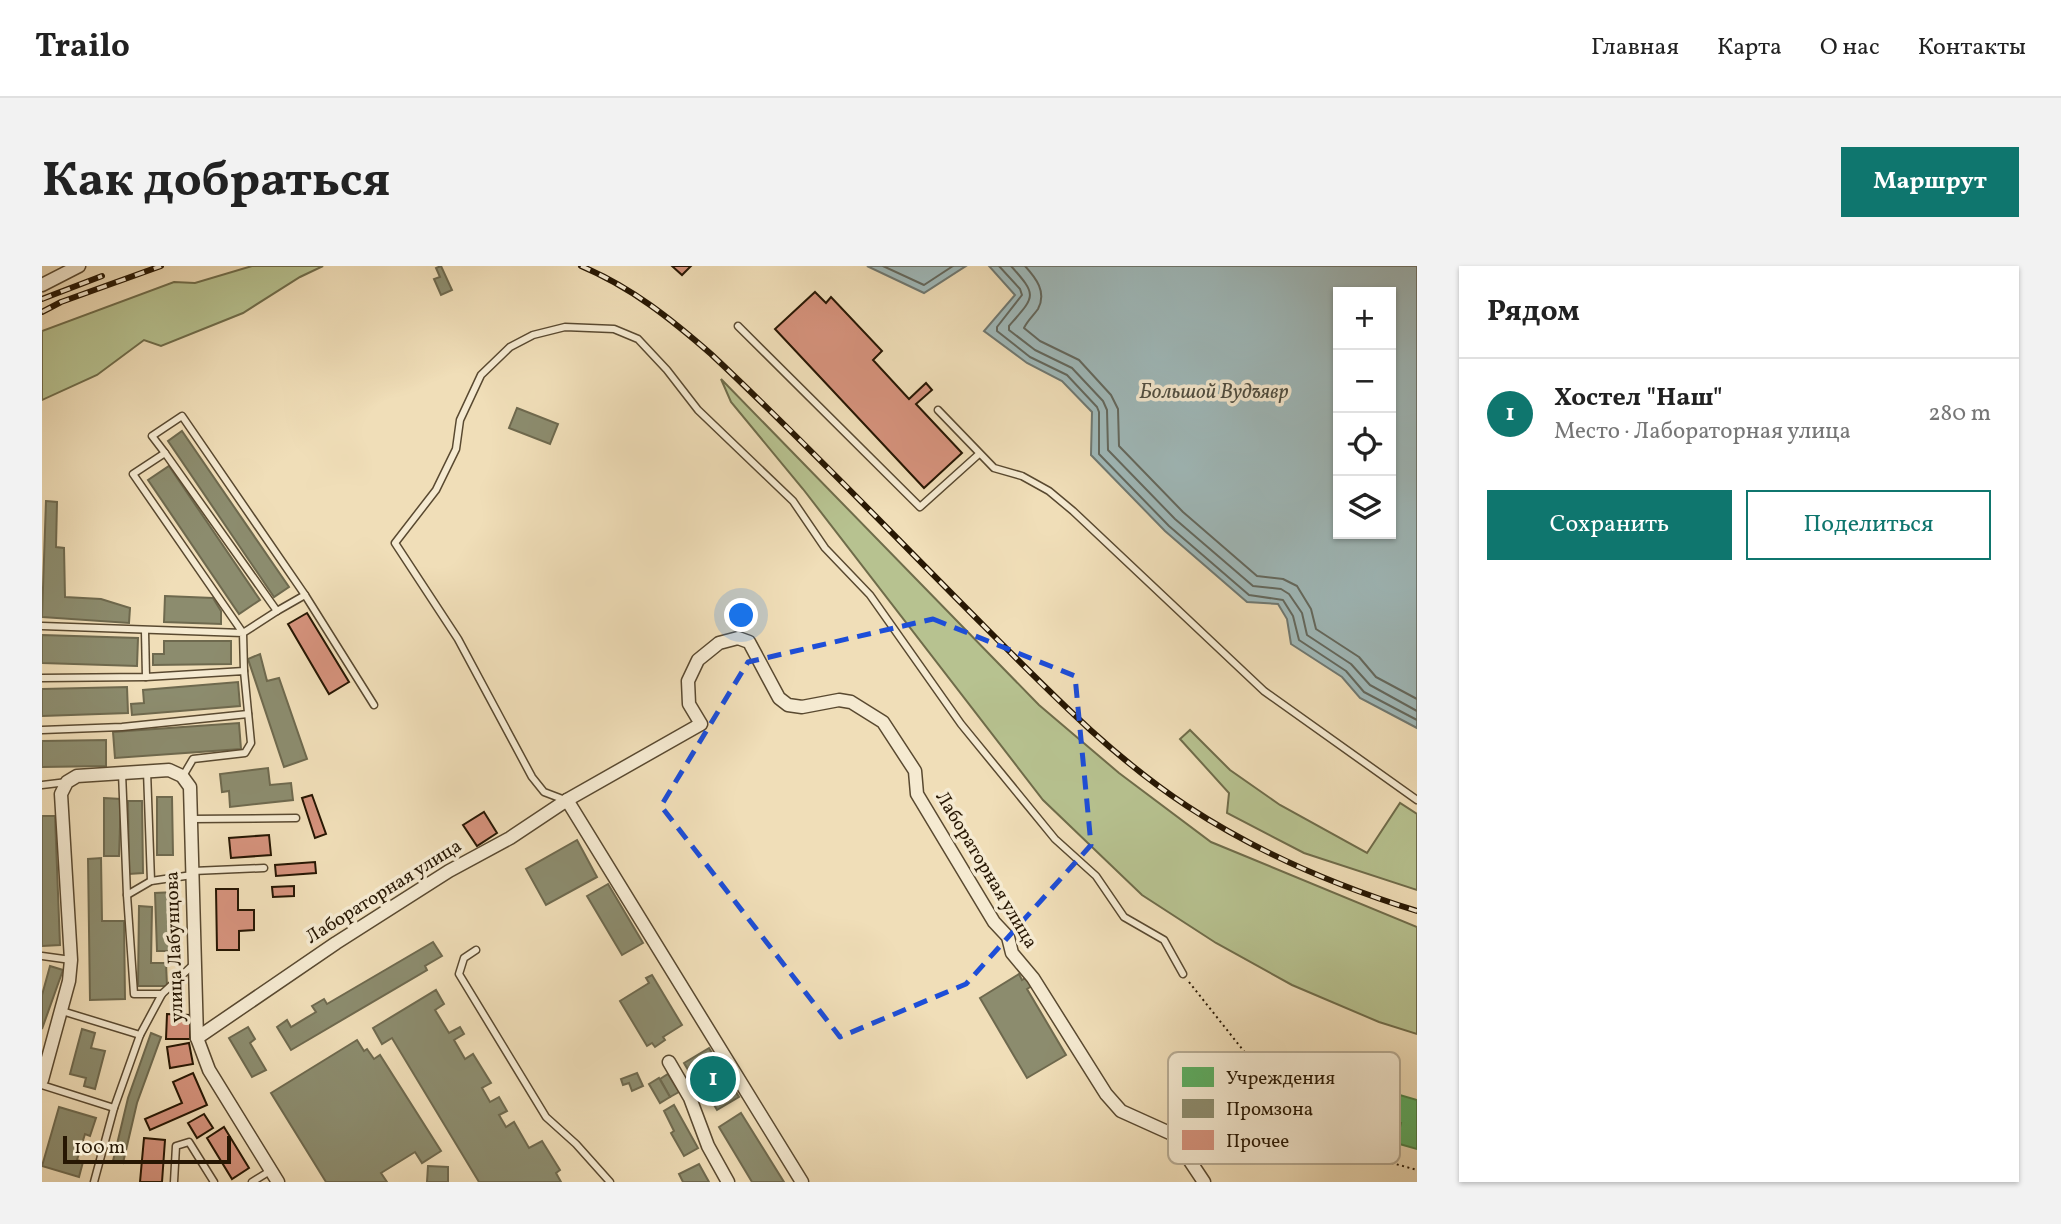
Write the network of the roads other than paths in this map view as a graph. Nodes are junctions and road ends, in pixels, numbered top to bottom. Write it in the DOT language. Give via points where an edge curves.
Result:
graph roads {
  1 [pos="79,266"];
  2 [pos="42,285"];
  3 [pos="738,326"];
  4 [pos="938,410"];
  5 [pos="165,453"];
  6 [pos="979,454"];
  7 [pos="305,595"];
  8 [pos="277,611"];
  9 [pos="42,626"];
  10 [pos="145,631"];
  11 [pos="243,634"];
  12 [pos="244,671"];
  13 [pos="146,677"];
  14 [pos="42,678"];
  15 [pos="374,705"];
  16 [pos="248,714"];
  17 [pos="42,730"];
  18 [pos="147,771"];
  19 [pos="122,773"];
  20 [pos="182,776"];
  21 [pos="66,782"];
  22 [pos="42,785"];
  23 [pos="566,800"];
  24 [pos="1417,800"];
  25 [pos="296,818"];
  26 [pos="191,819"];
  27 [pos="264,868"];
  28 [pos="192,873"];
  29 [pos="151,881"];
  30 [pos="127,895"];
  31 [pos="476,950"];
  32 [pos="42,956"];
  33 [pos="71,960"];
  34 [pos="195,963"];
  35 [pos="1183,974"];
  36 [pos="162,994"];
  37 [pos="62,1011"];
  38 [pos="140,1035"];
  39 [pos="197,1038"];
  40 [pos="669,1062"];
  41 [pos="42,1080"];
  42 [pos="42,1086"];
  43 [pos="114,1108"];
  44 [pos="1168,1132"];
  45 [pos="1192,1164"];
  46 [pos="274,1177"];
  47 [pos="94,1182"];
  48 [pos="174,1182"];
  49 [pos="214,1182"];
  50 [pos="252,1182"];
  51 [pos="610,1182"];
  52 [pos="728,1182"];
  53 [pos="802,1182"];
  54 [pos="1204,1182"];
  1 -- 2 [label="street"];
  3 -- 6 [label="lane" via="920,507"];
  4 -- 6 [label="lane"];
  5 -- 7 [label="lane" via="152,436 182,416"];
  5 -- 8 [label="lane"];
  5 -- 11 [label="lane" via="133,474"];
  6 -- 24 [label="lane" via="994,468 1049,491 1264,691"];
  7 -- 8 [label="lane"];
  7 -- 15 [label="lane"];
  8 -- 11 [label="lane"];
  9 -- 10 [label="lane"];
  10 -- 11 [label="lane"];
  10 -- 13 [label="lane"];
  11 -- 12 [label="lane"];
  12 -- 13 [label="lane"];
  12 -- 16 [label="lane"];
  13 -- 14 [label="lane"];
  16 -- 17 [label="lane"];
  16 -- 20 [label="lane" via="251,743 245,753 194,760"];
  18 -- 19 [label="street"];
  18 -- 20 [label="street" via="169,770"];
  18 -- 29 [label="lane"];
  19 -- 21 [label="street" via="76,776"];
  19 -- 30 [label="lane"];
  20 -- 26 [label="street, улица Лабунцова" via="190,787"];
  21 -- 22 [label="lane"];
  21 -- 33 [label="street" via="61,794"];
  23 -- 35 [label="lane" via="544,792 532,777 458,639 395,543 436,490 456,449 460,420 481,375 510,347 533,335 565,327 614,329 638,339 698,410 793,501 825,548 870,595 961,724 1055,839 1096,876 1124,917 1164,940"];
  23 -- 39 [label="street, Лабораторная улица" via="336,943"];
  23 -- 44 [label="street, Лабораторная улица" via="701,724 689,704 688,681 698,660 719,643 738,638 748,642 779,698 788,705 802,708 851,702 883,722 915,771 917,794 994,922 1008,937 1012,953 1033,978 1105,1094 1121,1111"];
  23 -- 53 [label="street"];
  25 -- 26 [label="lane"];
  26 -- 28 [label="street, улица Лабунцова"];
  27 -- 28 [label="lane"];
  28 -- 29 [label="lane"];
  28 -- 34 [label="street, улица Лабунцова"];
  29 -- 30 [label="lane"];
  30 -- 36 [label="lane" via="134,993"];
  31 -- 51 [label="lane" via="464,958 459,974 546,1117"];
  32 -- 33 [label="lane"];
  33 -- 37 [label="street"];
  34 -- 36 [label="lane"];
  34 -- 39 [label="street, улица Лабунцова"];
  36 -- 38 [label="lane"];
  37 -- 38 [label="lane"];
  37 -- 41 [label="street"];
  38 -- 43 [label="lane"];
  39 -- 46 [label="street, улица Лабунцова" via="209,1070"];
  40 -- 52 [label="street"];
  42 -- 43 [label="lane"];
  43 -- 47 [label="lane"];
  45 -- 54 [label="street, Лабораторная улица"];
  46 -- 50 [label="lane"];
  48 -- 49 [label="lane" via="176,1146 188,1142"];
}
